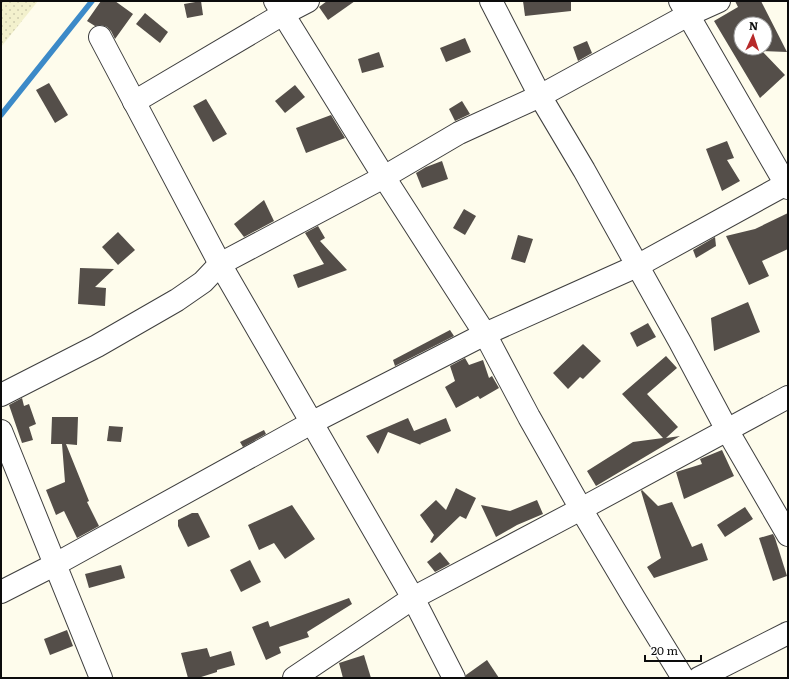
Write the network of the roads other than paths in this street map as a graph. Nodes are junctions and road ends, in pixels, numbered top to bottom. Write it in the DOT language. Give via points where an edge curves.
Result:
graph roads {
  1 [pos="308,1"];
  2 [pos="491,1"];
  3 [pos="719,1"];
  4 [pos="279,8"];
  5 [pos="684,8"];
  6 [pos="100,37"];
  7 [pos="540,96"];
  8 [pos="134,102"];
  9 [pos="384,177"];
  10 [pos="787,185"];
  11 [pos="220,264"];
  12 [pos="637,266"];
  13 [pos="485,334"];
  14 [pos="1,395"];
  15 [pos="788,397"];
  16 [pos="313,422"];
  17 [pos="727,430"];
  18 [pos="1,431"];
  19 [pos="581,509"];
  20 [pos="788,535"];
  21 [pos="56,564"];
  22 [pos="1,592"];
  23 [pos="413,598"];
  24 [pos="788,633"];
  25 [pos="101,678"];
  26 [pos="294,678"];
  27 [pos="454,678"];
  28 [pos="683,678"];
  29 [pos="699,678"];
  1 -- 4 [label="street"];
  2 -- 7 [label="street"];
  3 -- 5 [label="street"];
  4 -- 8 [label="street"];
  4 -- 9 [label="street"];
  5 -- 7 [label="street"];
  5 -- 10 [label="street"];
  6 -- 8 [label="street"];
  7 -- 9 [label="street" via="459,133"];
  7 -- 12 [label="street"];
  8 -- 11 [label="street"];
  9 -- 11 [label="street"];
  9 -- 13 [label="street"];
  10 -- 12 [label="street"];
  11 -- 14 [label="street" via="203,282 177,300 97,346"];
  11 -- 16 [label="street"];
  12 -- 13 [label="street"];
  12 -- 17 [label="street"];
  13 -- 16 [label="street"];
  13 -- 19 [label="street"];
  15 -- 17 [label="street"];
  16 -- 21 [label="street"];
  16 -- 23 [label="street"];
  17 -- 19 [label="street"];
  17 -- 20 [label="street"];
  18 -- 21 [label="street"];
  19 -- 23 [label="street"];
  19 -- 28 [label="street"];
  21 -- 22 [label="street"];
  21 -- 25 [label="street"];
  23 -- 26 [label="street"];
  23 -- 27 [label="street"];
  24 -- 29 [label="street"];
}
